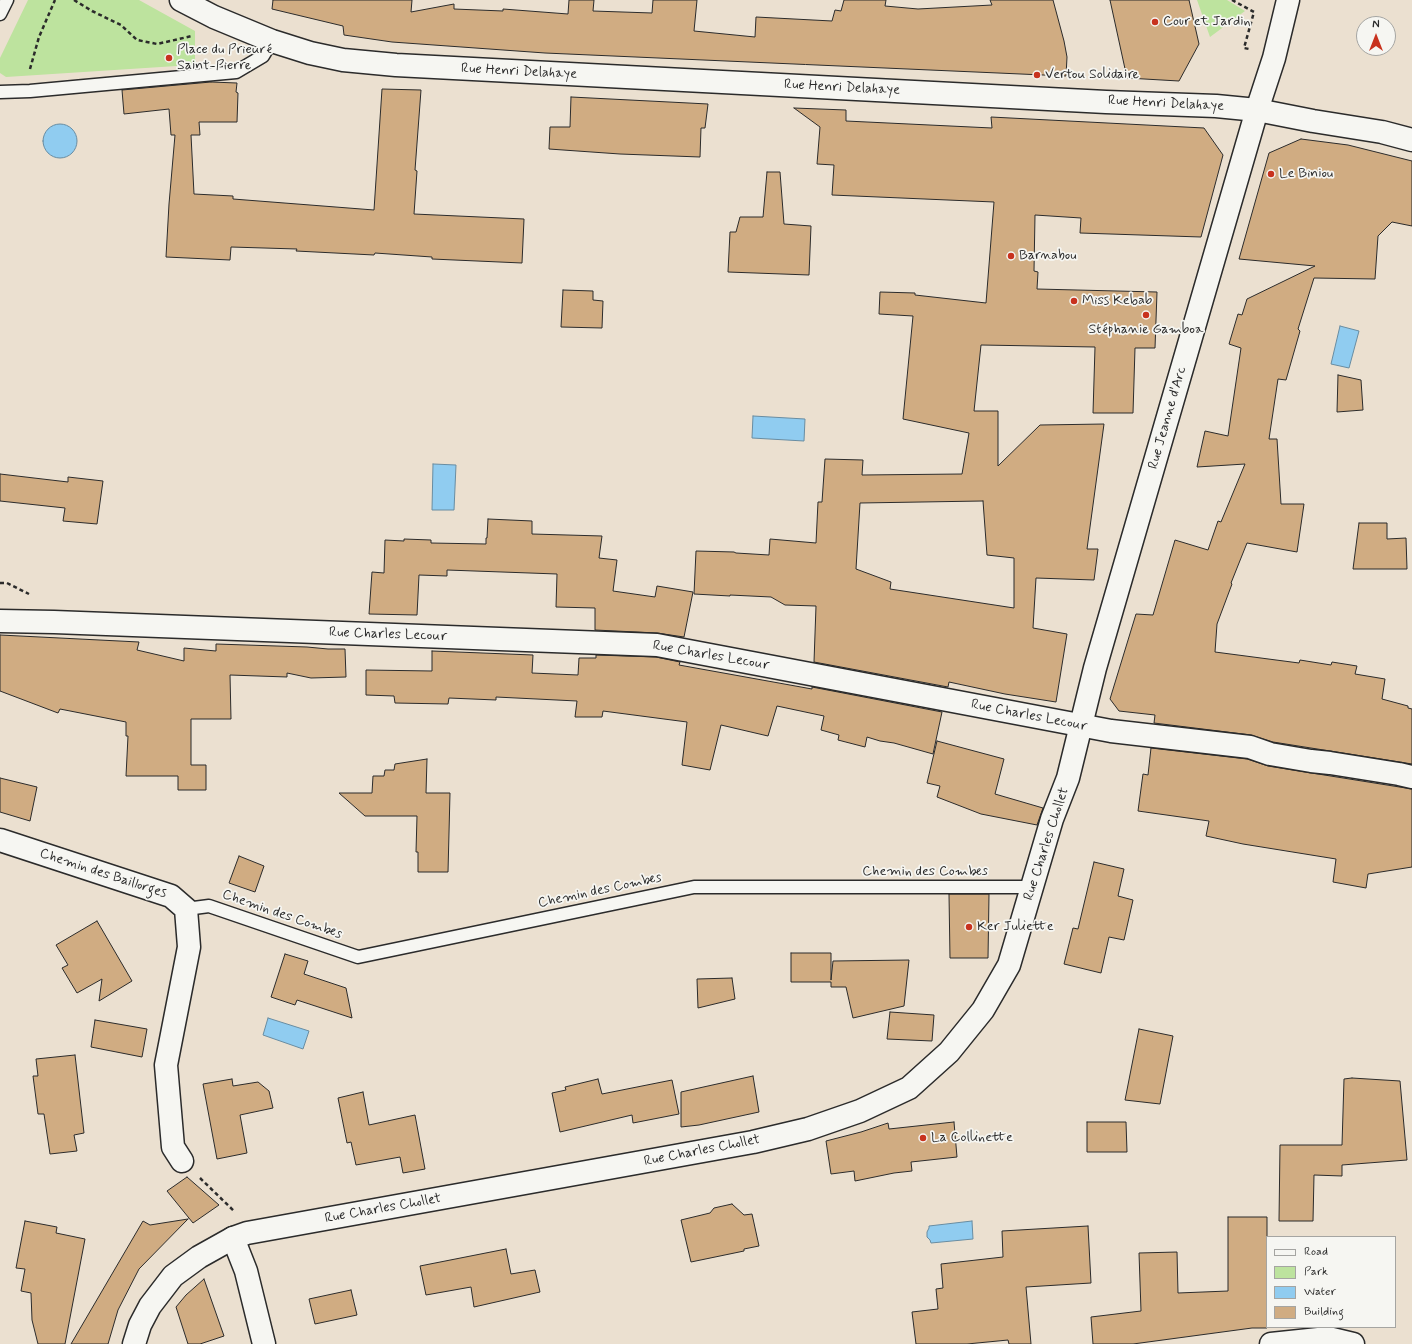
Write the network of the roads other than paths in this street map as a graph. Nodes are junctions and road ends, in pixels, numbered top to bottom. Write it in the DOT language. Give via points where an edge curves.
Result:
graph roads {
  1 [pos="7,0"];
  2 [pos="181,0"];
  3 [pos="1288,0"];
  4 [pos="0,14"];
  5 [pos="272,41"];
  6 [pos="0,92"];
  7 [pos="1257,110"];
  8 [pos="1412,140"];
  9 [pos="0,621"];
  10 [pos="1082,726"];
  11 [pos="1412,777"];
  12 [pos="0,840"];
  13 [pos="1032,887"];
  14 [pos="186,909"];
  15 [pos="182,1161"];
  16 [pos="233,1238"];
  17 [pos="134,1344"];
  18 [pos="264,1344"];
  19 [pos="1271,1344"];
  20 [pos="1353,1344"];
  1 -- 4 [label="lane"];
  2 -- 5 [label="street"];
  3 -- 7 [label="street, Rue Jeanne d'Arc" via="1274,58"];
  5 -- 6 [label="lane" via="262,56 236,72 30,92"];
  5 -- 7 [label="street, Rue Henri Delahaye" via="343,60 396,65"];
  7 -- 8 [label="street, Rue Henri Delahaye" via="1382,132"];
  7 -- 10 [label="street, Rue Jeanne d'Arc" via="1095,668"];
  9 -- 10 [label="street, Rue Charles Lecour" via="657,645"];
  10 -- 11 [label="street, Rue Charles Lecour" via="1120,733 1250,747 1270,754"];
  10 -- 13 [label="street, Rue Charles Chollet" via="1068,778 1052,819"];
  12 -- 14 [label="street, Chemin des Baillorges" via="171,896"];
  13 -- 14 [label="lane, Chemin des Combes" via="694,887 358,957 209,906"];
  13 -- 16 [label="street, Rue Charles Chollet" via="1009,965 984,1010 950,1052 908,1088 860,1111 808,1129 753,1142"];
  14 -- 15 [label="street" via="189,947 166,1065 173,1147"];
  16 -- 17 [label="street, Rue Charles Chollet" via="199,1257 173,1276 150,1306"];
  16 -- 18 [label="street" via="246,1271"];
  19 -- 20 [label="street" via="1328,1338"];
}
